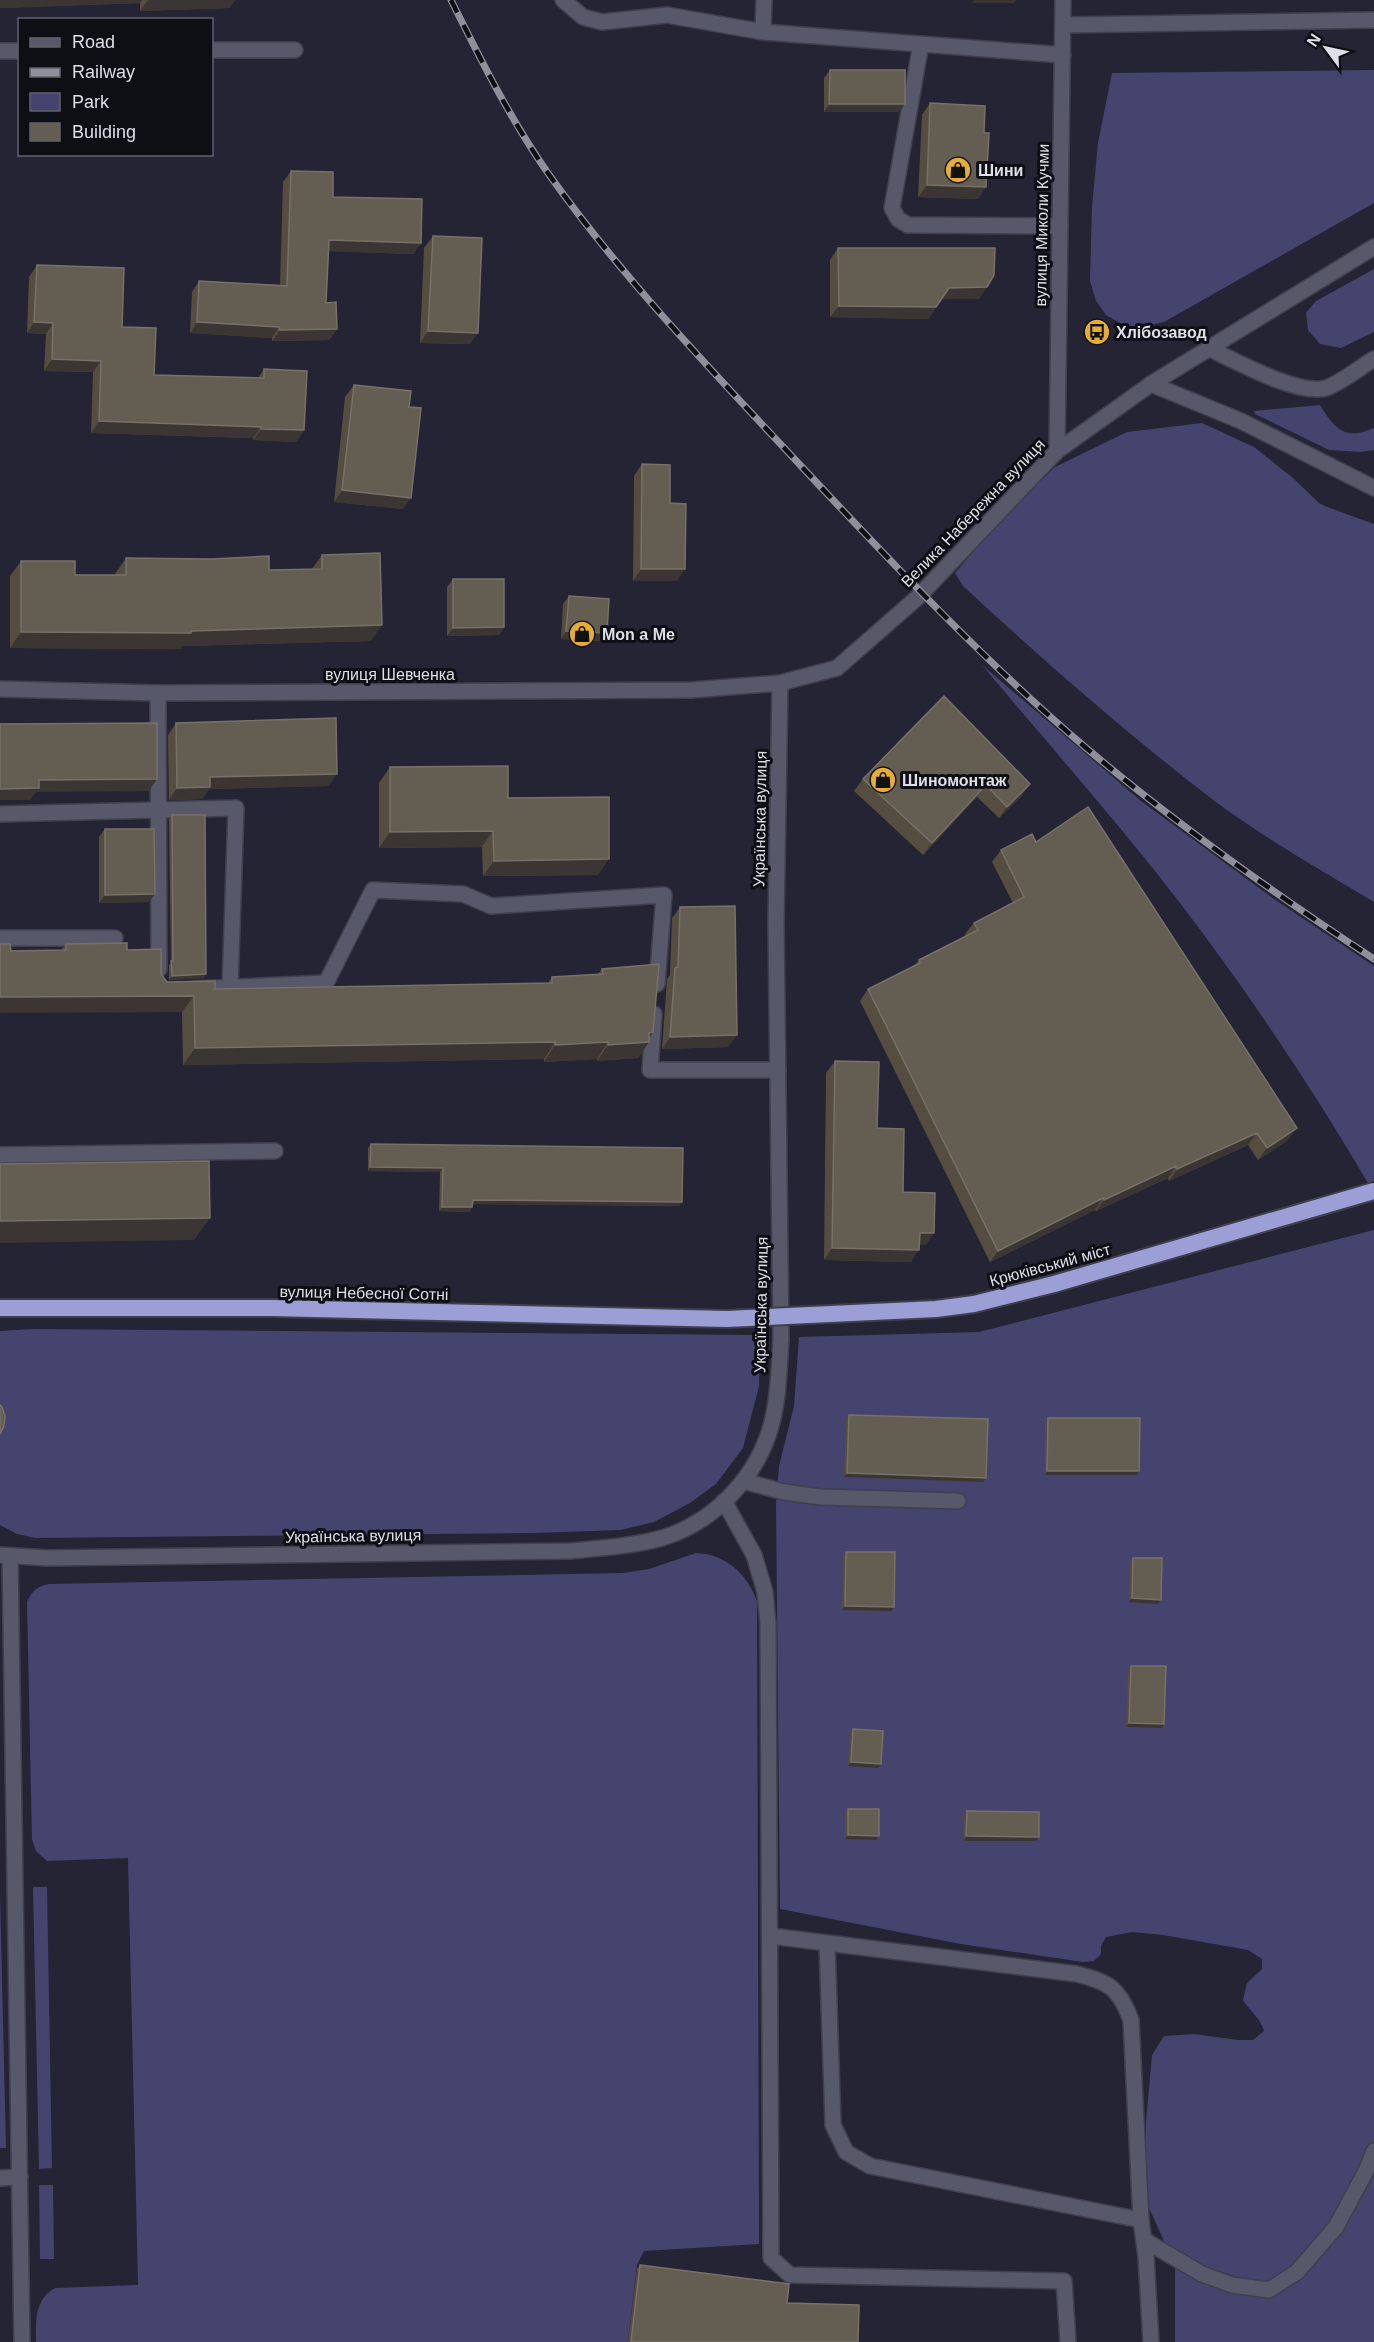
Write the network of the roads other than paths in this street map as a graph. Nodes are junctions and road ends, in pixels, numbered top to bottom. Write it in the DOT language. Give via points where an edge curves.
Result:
graph roads {
  1 [pos="563,0"];
  2 [pos="764,0"];
  3 [pos="1064,0"];
  4 [pos="1374,20"];
  5 [pos="1063,25"];
  6 [pos="763,32"];
  7 [pos="921,44"];
  8 [pos="213,50"];
  9 [pos="295,50"];
  10 [pos="0,51"];
  11 [pos="18,51"];
  12 [pos="1063,55"];
  13 [pos="1060,226"];
  14 [pos="1374,247"];
  15 [pos="1208,348"];
  16 [pos="1374,359"];
  17 [pos="1151,384"];
  18 [pos="1057,450"];
  19 [pos="1374,488"];
  20 [pos="780,683"];
  21 [pos="0,689"];
  22 [pos="158,693"];
  23 [pos="158,810"];
  24 [pos="0,814"];
  25 [pos="0,938"];
  26 [pos="115,938"];
  27 [pos="230,988"];
  28 [pos="182,989"];
  29 [pos="159,990"];
  30 [pos="778,1070"];
  31 [pos="275,1151"];
  32 [pos="0,1155"];
  33 [pos="1374,1191"];
  34 [pos="0,1308"];
  35 [pos="727,1319"];
  36 [pos="743,1481"];
  37 [pos="724,1501"];
  38 [pos="958,1501"];
  39 [pos="5,1556"];
  40 [pos="771,1936"];
  41 [pos="827,1943"];
  42 [pos="1374,2151"];
  43 [pos="20,2177"];
  44 [pos="0,2178"];
  45 [pos="1141,2220"];
  46 [pos="1144,2240"];
  47 [pos="22,2342"];
  48 [pos="1068,2342"];
  49 [pos="1151,2342"];
  1 -- 6 [label="street" via="583,17 602,22 667,15"];
  2 -- 6 [label="street"];
  3 -- 5 [label="street, вулиця Миколи Кучми"];
  4 -- 5 [label="street"];
  5 -- 12 [label="street, вулиця Миколи Кучми"];
  6 -- 7 [label="street"];
  7 -- 12 [label="street"];
  7 -- 13 [label="street" via="892,208 898,219 908,225"];
  8 -- 9 [label="street"];
  10 -- 11 [label="street"];
  12 -- 13 [label="street, вулиця Миколи Кучми"];
  13 -- 18 [label="street, вулиця Миколи Кучми"];
  14 -- 15 [label="street, Велика Набережна вулиця"];
  15 -- 16 [label="street" via="1301,387 1325,388"];
  15 -- 17 [label="street, Велика Набережна вулиця"];
  17 -- 18 [label="street, Велика Набережна вулиця"];
  17 -- 19 [label="street" via="1241,421"];
  18 -- 20 [label="street, Велика Набережна вулиця" via="918,597 837,668"];
  20 -- 22 [label="street, вулиця Шевченка" via="692,690"];
  20 -- 30 [label="street, Українська вулиця"];
  21 -- 22 [label="street, вулиця Шевченка"];
  22 -- 23 [label="street"];
  23 -- 24 [label="street"];
  23 -- 27 [label="street" via="236,808"];
  23 -- 29 [label="street"];
  25 -- 26 [label="street"];
  27 -- 28 [label="street"];
  27 -- 30 [label="street" via="326,983 373,890 463,894 491,906 664,895 650,1070"];
  30 -- 36 [label="street, Українська вулиця" via="781,1340 777,1394 761,1452"];
  31 -- 32 [label="street"];
  33 -- 35 [label="highway, Крюківський міст, bridge" via="974,1304"];
  34 -- 35 [label="highway, вулиця Небесної Сотні" via="272,1308"];
  36 -- 37 [label="street, Українська вулиця"];
  36 -- 38 [label="street" via="822,1497"];
  37 -- 39 [label="street, Українська вулиця" via="691,1526 664,1537 571,1551"];
  37 -- 40 [label="street" via="754,1555 765,1592"];
  39 -- 43 [label="street"];
  40 -- 41 [label="street"];
  40 -- 48 [label="street" via="771,2258 790,2275 1064,2281"];
  41 -- 45 [label="street" via="833,2125 846,2152 870,2166"];
  41 -- 45 [label="street" via="1077,1974 1105,1981 1122,1998 1131,2020"];
  42 -- 46 [label="street" via="1336,2227 1297,2272 1269,2290 1232,2285 1202,2274"];
  43 -- 44 [label="street"];
  43 -- 47 [label="street"];
  45 -- 46 [label="street"];
  46 -- 49 [label="street"];
}
